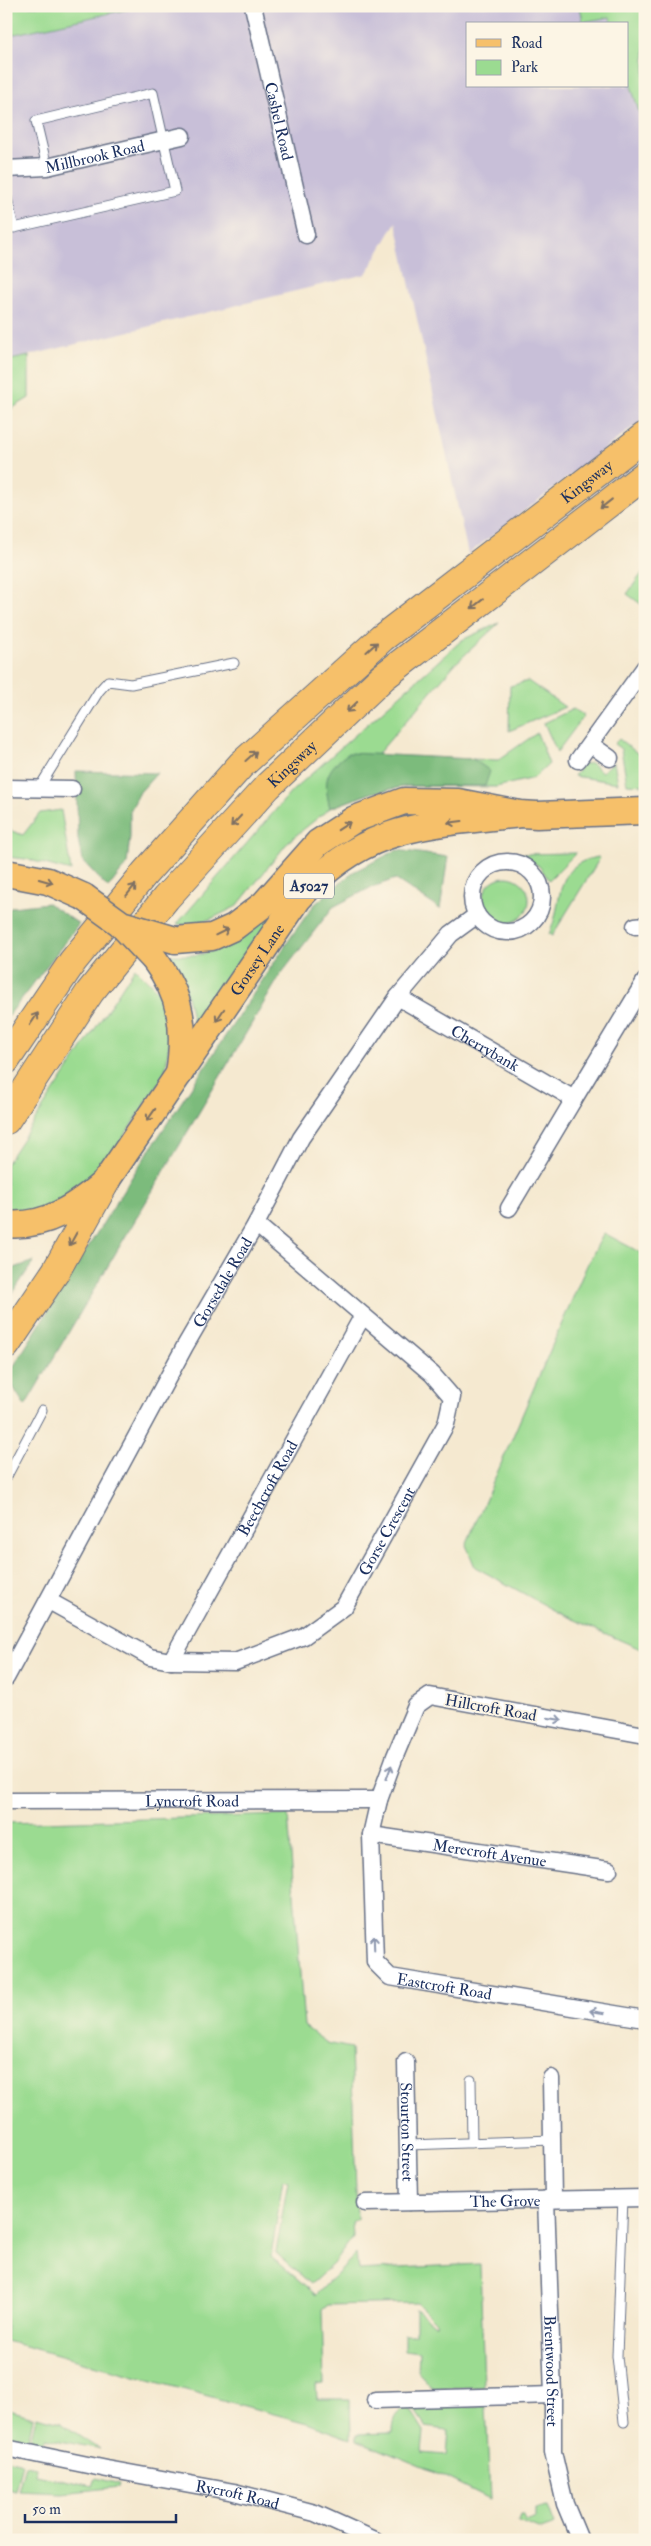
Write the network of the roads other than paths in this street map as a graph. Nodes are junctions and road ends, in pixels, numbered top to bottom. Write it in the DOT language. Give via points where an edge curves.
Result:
graph roads {
  1 [pos="253,6"];
  2 [pos="182,136"];
  3 [pos="163,140"];
  4 [pos="47,167"];
  5 [pos="6,168"];
  6 [pos="6,194"];
  7 [pos="306,235"];
  8 [pos="645,436"];
  9 [pos="645,475"];
  10 [pos="234,663"];
  11 [pos="645,668"];
  12 [pos="590,744"];
  13 [pos="610,758"];
  14 [pos="578,760"];
  15 [pos="6,788"];
  16 [pos="39,788"];
  17 [pos="72,789"];
  18 [pos="645,811"];
  19 [pos="520,814"];
  20 [pos="6,873"];
  21 [pos="477,914"];
  22 [pos="120,923"];
  23 [pos="645,981"];
  24 [pos="398,997"];
  25 [pos="6,1060"];
  26 [pos="179,1075"];
  27 [pos="574,1099"];
  28 [pos="6,1120"];
  29 [pos="106,1181"];
  30 [pos="509,1208"];
  31 [pos="6,1224"];
  32 [pos="256,1224"];
  33 [pos="362,1317"];
  34 [pos="6,1345"];
  35 [pos="42,1410"];
  36 [pos="6,1478"];
  37 [pos="49,1601"];
  38 [pos="171,1661"];
  39 [pos="6,1678"];
  40 [pos="645,1735"];
  41 [pos="379,1800"];
  42 [pos="6,1801"];
  43 [pos="371,1835"];
  44 [pos="609,1870"];
  45 [pos="645,2019"];
  46 [pos="406,2062"];
  47 [pos="551,2078"];
  48 [pos="471,2080"];
  49 [pos="553,2140"];
  50 [pos="472,2142"];
  51 [pos="408,2144"];
  52 [pos="623,2198"];
  53 [pos="645,2198"];
  54 [pos="550,2199"];
  55 [pos="409,2202"];
  56 [pos="365,2203"];
  57 [pos="553,2395"];
  58 [pos="375,2400"];
  59 [pos="624,2422"];
  60 [pos="6,2448"];
  61 [pos="375,2540"];
  62 [pos="580,2540"];
  1 -- 7 [label="street, Cashel Road"];
  2 -- 3 [label="street, Millbrook Road"];
  3 -- 4 [label="street, Millbrook Road"];
  3 -- 4 [label="lane" via="152,92 36,121"];
  3 -- 6 [label="lane" via="175,192 14,228"];
  4 -- 5 [label="street, Millbrook Road"];
  25 -- 8 [label="highway, Kingsway, one-way" via="73,961 241,765 382,638"];
  9 -- 28 [label="highway, Kingsway, one-way" via="383,677 268,786 166,898 90,992"];
  10 -- 16 [label="lane" via="131,684 108,681"];
  11 -- 12 [label="street"];
  12 -- 13 [label="street"];
  12 -- 14 [label="street"];
  15 -- 16 [label="street"];
  16 -- 17 [label="street"];
  18 -- 19 [label="main road, Gorsey Lane / A5027"];
  22 -- 19 [label="main road, Gorsey Lane / A5027, one-way, bridge" via="175,940 212,937 234,927 264,904 318,843 363,816 404,801 458,802"];
  19 -- 26 [label="main road, Gorsey Lane / A5027, one-way" via="408,829 380,837 335,863 298,899"];
  20 -- 22 [label="main road, one-way, bridge" via="48,881 84,897"];
  21 -- 21 [label="street" via="472,904 475,882 490,866 501,862 523,865 539,880 542,891 539,912 524,928 508,932 492,929"];
  21 -- 24 [label="street, Gorsedale Road" via="451,934"];
  22 -- 26 [label="main road, bridge" via="154,959 176,994 183,1048"];
  23 -- 27 [label="street"];
  24 -- 27 [label="street, Cherrybank"];
  24 -- 32 [label="street, Gorsedale Road" via="301,1138"];
  26 -- 29 [label="main road, Gorsey Lane, one-way"];
  27 -- 30 [label="street"];
  29 -- 31 [label="main road, Gorsey Lane" via="79,1204 56,1216 31,1224"];
  29 -- 34 [label="highway, one-way" via="56,1271"];
  32 -- 33 [label="street, Gorse Crescent"];
  32 -- 37 [label="street, Gorsedale Road" via="185,1346"];
  33 -- 38 [label="street, Beechcroft Road"];
  33 -- 38 [label="street, Gorse Crescent" via="432,1374 452,1397 446,1424 349,1599 344,1607 304,1636 235,1662"];
  35 -- 36 [label="lane"];
  37 -- 38 [label="street, Gorse Crescent" via="150,1657"];
  37 -- 39 [label="street, Gorsedale Road"];
  41 -- 40 [label="street, Hillcroft Road, one-way" via="416,1706 430,1696"];
  41 -- 42 [label="street, Lyncroft Road"];
  41 -- 43 [label="street, Hillcroft Road"];
  43 -- 44 [label="street, Merecroft Avenue"];
  45 -- 43 [label="street, Eastcroft Road, one-way" via="390,1977 375,1962"];
  46 -- 51 [label="street, Stourton Street"];
  47 -- 49 [label="street, Brentwood Street"];
  48 -- 50 [label="lane"];
  49 -- 50 [label="lane"];
  49 -- 54 [label="street, Brentwood Street"];
  50 -- 51 [label="lane"];
  51 -- 55 [label="street, Stourton Street"];
  52 -- 53 [label="street, The Grove"];
  52 -- 54 [label="street, The Grove"];
  52 -- 59 [label="lane" via="618,2356"];
  54 -- 55 [label="street, The Grove"];
  54 -- 57 [label="street, Brentwood Street"];
  55 -- 56 [label="street, The Grove"];
  57 -- 58 [label="street"];
  57 -- 62 [label="street, Brentwood Street" via="553,2452 565,2504"];
  60 -- 61 [label="street, Rycroft Road" via="234,2492 315,2513"];
}
